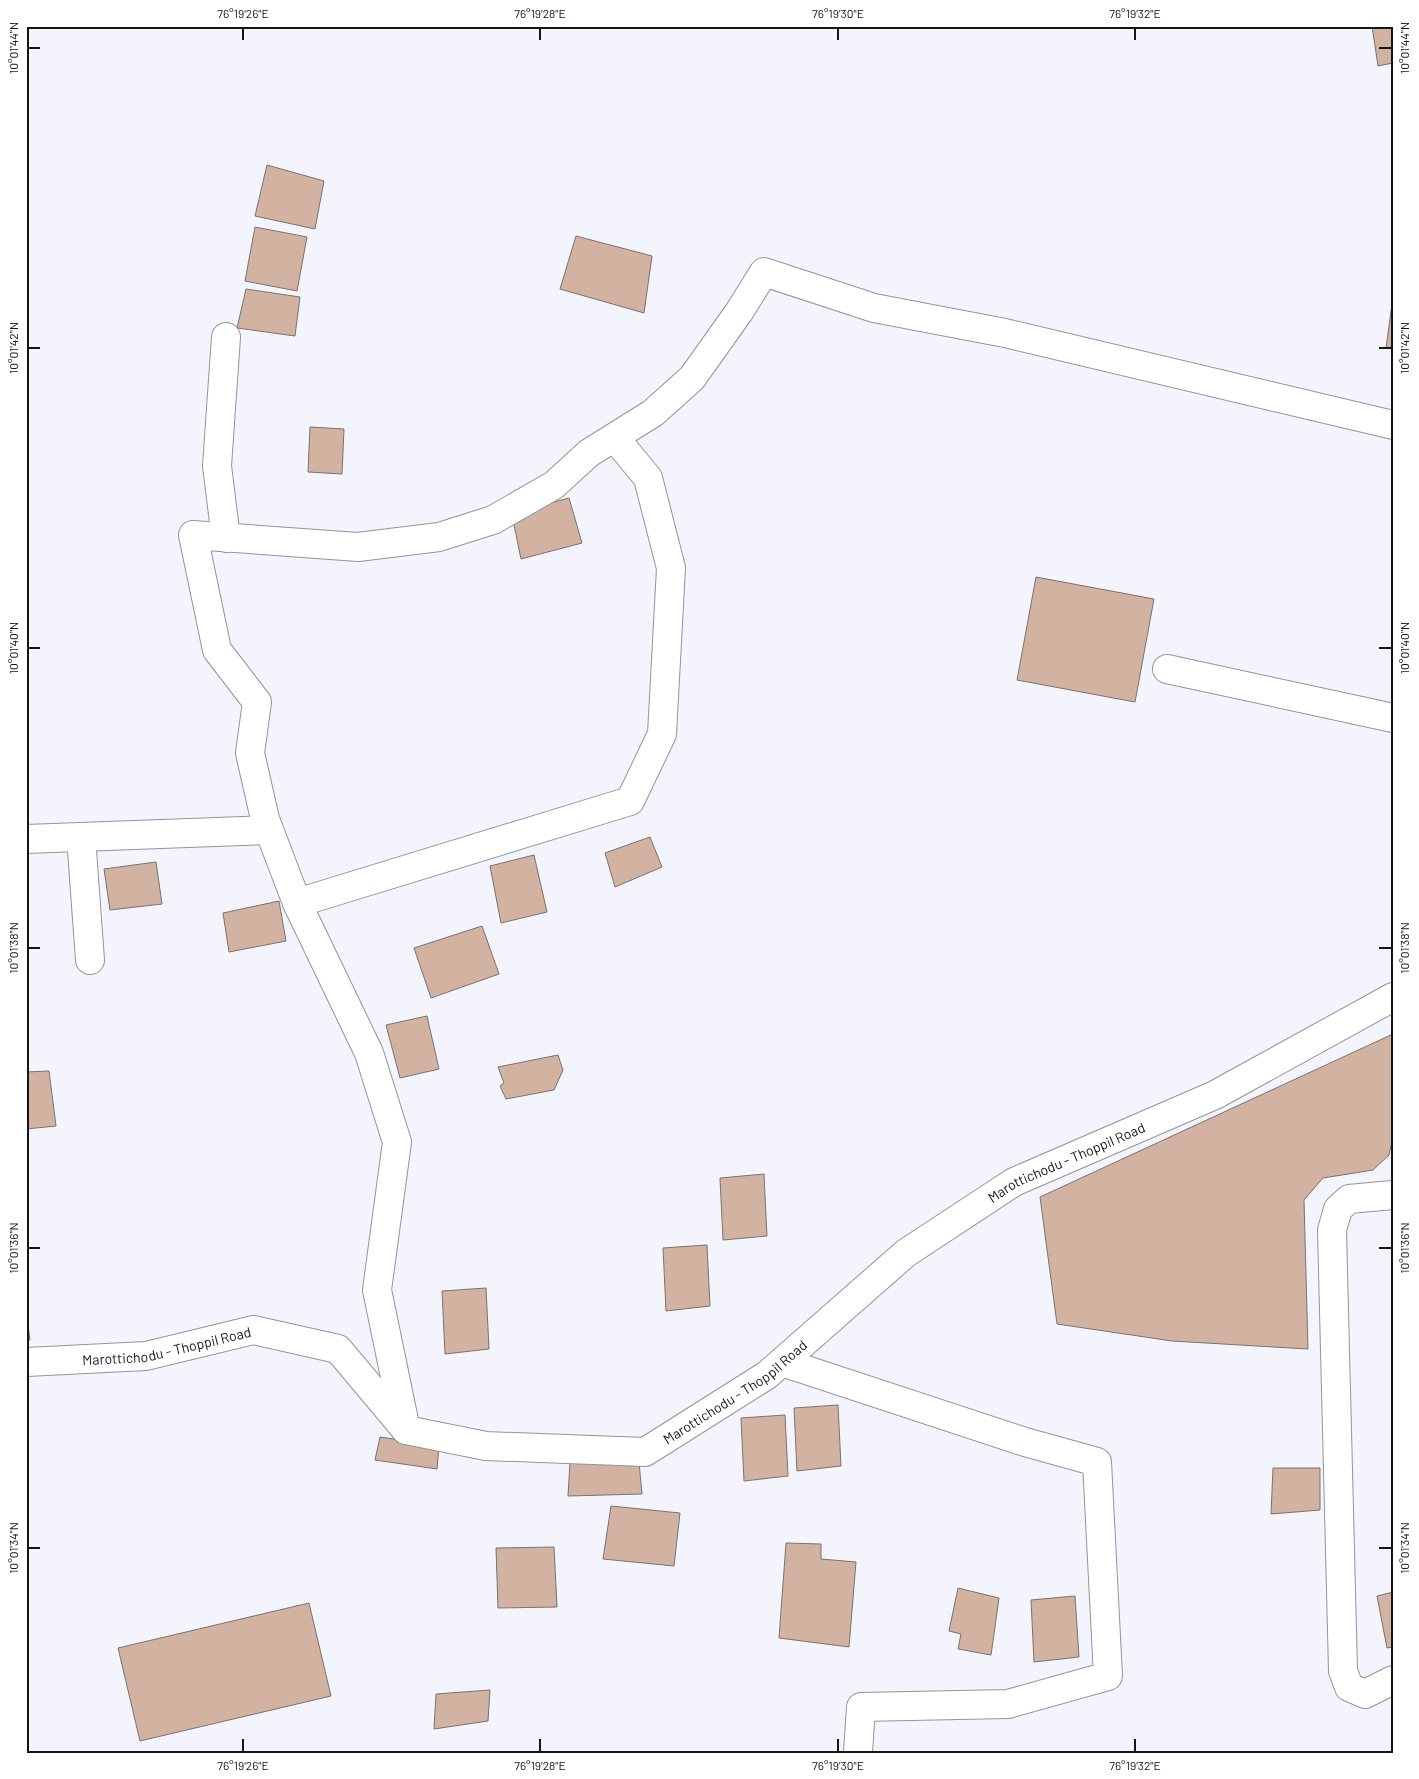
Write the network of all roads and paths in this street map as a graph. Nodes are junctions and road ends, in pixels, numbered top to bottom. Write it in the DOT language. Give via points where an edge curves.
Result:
graph roads {
  1 [pos="226,337"];
  2 [pos="1393,425"];
  3 [pos="614,438"];
  4 [pos="226,538"];
  5 [pos="1166,669"];
  6 [pos="1393,718"];
  7 [pos="269,830"];
  8 [pos="81,837"];
  9 [pos="26,839"];
  10 [pos="296,903"];
  11 [pos="90,960"];
  12 [pos="1393,997"];
  13 [pos="1393,1195"];
  14 [pos="26,1362"];
  15 [pos="782,1362"];
  16 [pos="406,1430"];
  17 [pos="1393,1680"];
  18 [pos="858,1753"];
  1 -- 4 [label="street" via="217,466"];
  2 -- 3 [label="street" via="1005,334 874,308 764,272 692,378 653,413"];
  3 -- 4 [label="street" via="589,453 554,485 493,520 440,537 358,547"];
  3 -- 10 [label="street" via="648,478 671,568 662,734 630,801"];
  4 -- 7 [label="street" via="193,535 217,650 257,702 250,753"];
  5 -- 6 [label="street"];
  7 -- 8 [label="street"];
  7 -- 10 [label="street"];
  8 -- 9 [label="street"];
  8 -- 11 [label="street"];
  10 -- 16 [label="street" via="369,1054 397,1142 377,1290"];
  12 -- 15 [label="street, Marottichodu - Thoppil Road" via="1215,1094 1014,1182 906,1253"];
  13 -- 17 [label="street" via="1349,1199 1338,1208 1332,1230 1343,1671 1348,1687 1365,1694"];
  14 -- 16 [label="street, Marottichodu - Thoppil Road" via="146,1356 253,1330 338,1350"];
  15 -- 16 [label="street, Marottichodu - Thoppil Road" via="767,1375 645,1452 486,1446"];
  15 -- 18 [label="street" via="1025,1442 1097,1462 1108,1676 1008,1704 861,1707"];
}
